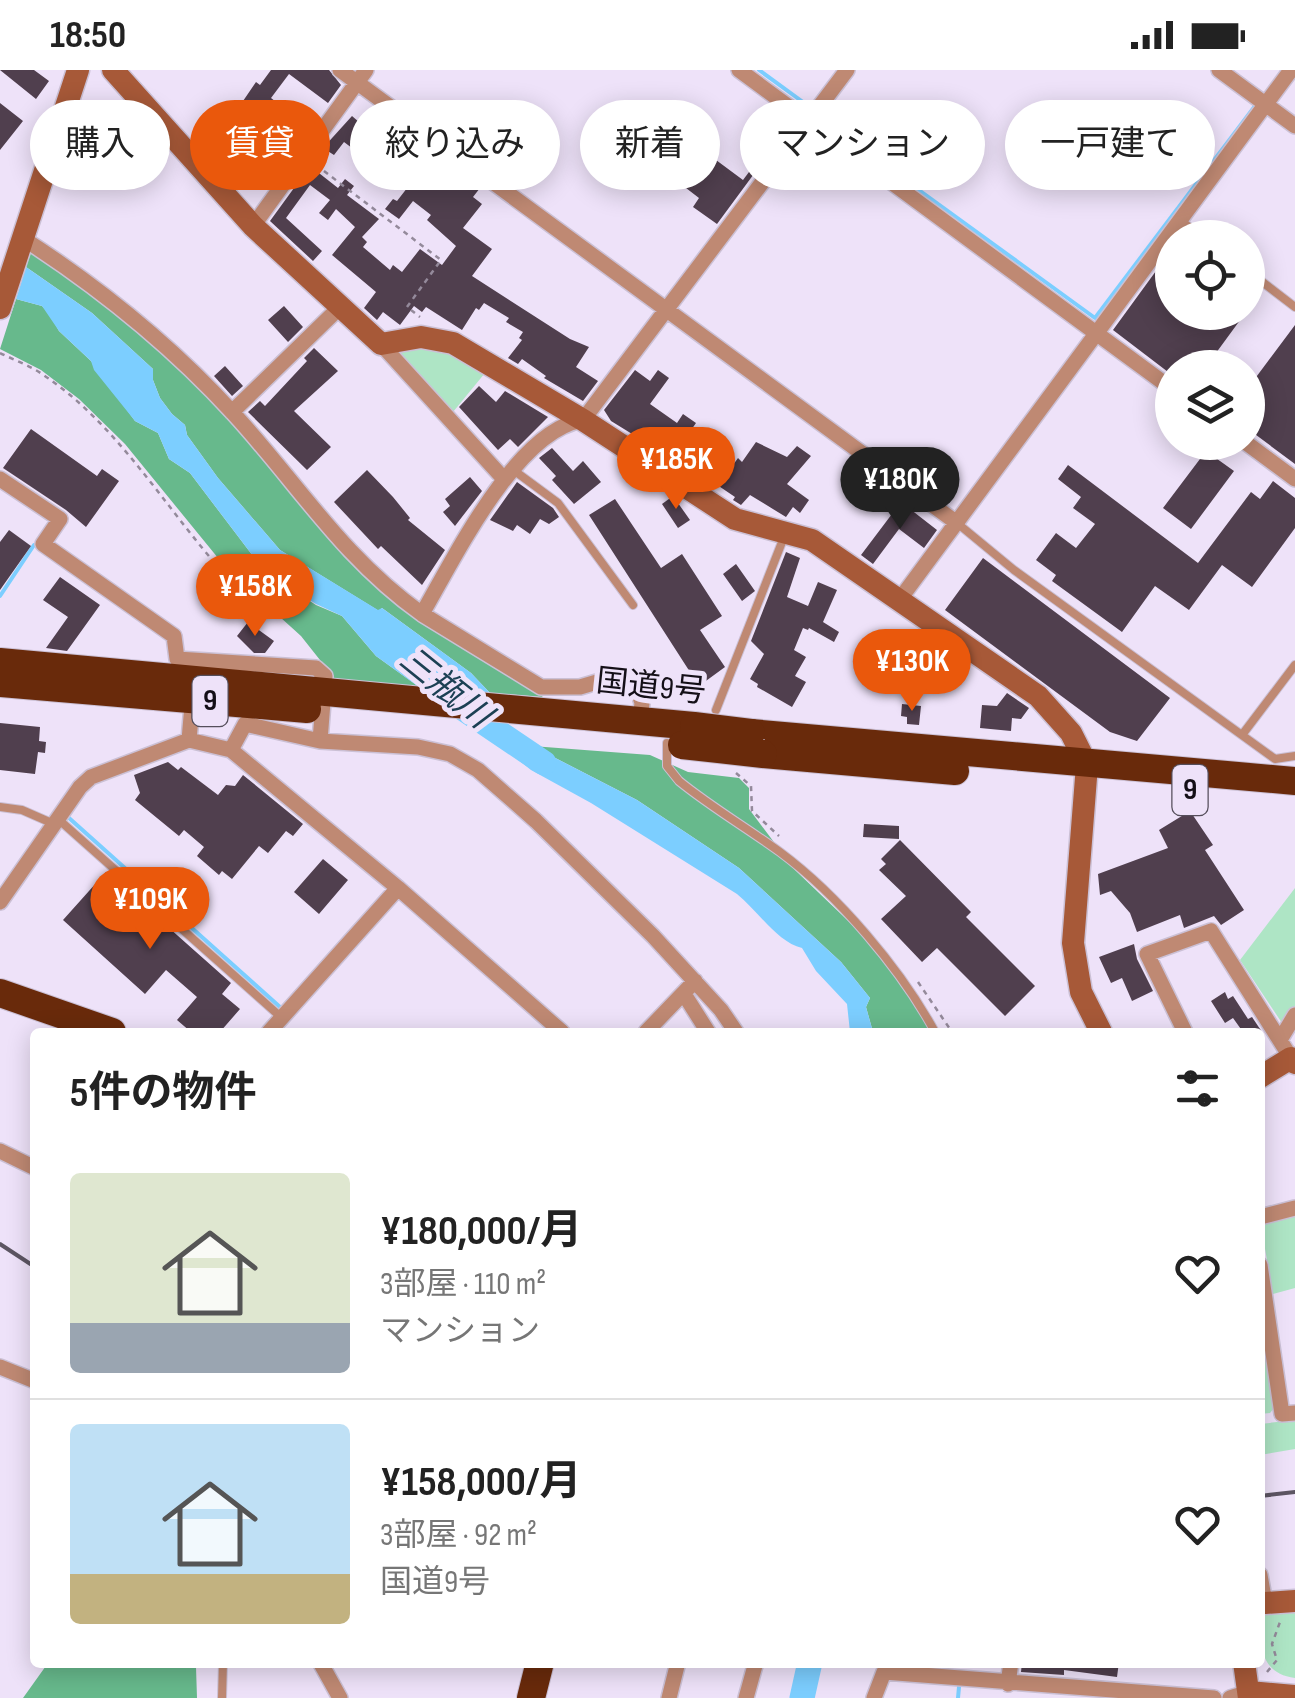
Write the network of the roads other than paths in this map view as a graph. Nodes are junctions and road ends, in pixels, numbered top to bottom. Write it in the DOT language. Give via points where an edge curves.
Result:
graph roads {
  1 [pos="78,70"];
  2 [pos="112,70"];
  3 [pos="340,70"];
  4 [pos="739,70"];
  5 [pos="847,70"];
  6 [pos="1219,70"];
  7 [pos="1292,70"];
  8 [pos="361,76"];
  9 [pos="779,100"];
  10 [pos="824,100"];
  11 [pos="1266,104"];
  12 [pos="1295,126"];
  13 [pos="758,190"];
  14 [pos="900,190"];
  15 [pos="1180,220"];
  16 [pos="253,226"];
  17 [pos="22,245"];
  18 [pos="1155,254"];
  19 [pos="1265,284"];
  20 [pos="340,306"];
  21 [pos="1295,307"];
  22 [pos="0,308"];
  23 [pos="667,312"];
  24 [pos="1096,334"];
  25 [pos="381,344"];
  26 [pos="1155,377"];
  27 [pos="232,412"];
  28 [pos="583,420"];
  29 [pos="1265,457"];
  30 [pos="508,474"];
  31 [pos="0,479"];
  32 [pos="1295,479"];
  33 [pos="957,523"];
  34 [pos="786,532"];
  35 [pos="900,600"];
  36 [pos="632,605"];
  37 [pos="422,614"];
  38 [pos="0,662"];
  39 [pos="1295,664"];
  40 [pos="0,683"];
  41 [pos="194,689"];
  42 [pos="323,701"];
  43 [pos="632,729"];
  44 [pos="690,731"];
  45 [pos="1242,735"];
  46 [pos="189,740"];
  47 [pos="320,741"];
  48 [pos="231,750"];
  49 [pos="1295,756"];
  50 [pos="1086,773"];
  51 [pos="1295,781"];
  52 [pos="1295,799"];
  53 [pos="0,807"];
  54 [pos="56,821"];
  55 [pos="398,888"];
  56 [pos="0,902"];
  57 [pos="690,988"];
  58 [pos="0,993"];
  59 [pos="1295,1015"];
  60 [pos="282,1018"];
  61 [pos="101,1028"];
  62 [pos="273,1028"];
  63 [pos="557,1028"];
  64 [pos="650,1028"];
  65 [pos="706,1028"];
  66 [pos="732,1028"];
  67 [pos="933,1028"];
  68 [pos="1099,1028"];
  69 [pos="1183,1028"];
  70 [pos="1289,1054"];
  71 [pos="1265,1073"];
  72 [pos="0,1152"];
  73 [pos="30,1166"];
  74 [pos="1295,1208"];
  75 [pos="1265,1216"];
  76 [pos="1265,1298"];
  77 [pos="0,1367"];
  78 [pos="30,1379"];
  79 [pos="1295,1413"];
  80 [pos="1265,1582"];
  81 [pos="1282,1606"];
  82 [pos="224,1668"];
  83 [pos="323,1668"];
  84 [pos="538,1668"];
  85 [pos="676,1668"];
  86 [pos="754,1668"];
  87 [pos="886,1668"];
  88 [pos="893,1668"];
  89 [pos="1010,1668"];
  90 [pos="1244,1668"];
  91 [pos="1008,1684"];
  92 [pos="1243,1696"];
  93 [pos="1295,1696"];
  94 [pos="222,1698"];
  95 [pos="340,1698"];
  96 [pos="531,1698"];
  97 [pos="669,1698"];
  98 [pos="746,1698"];
  99 [pos="874,1698"];
  100 [pos="1214,1698"];
  1 -- 17 [label="street"];
  2 -- 16 [label="street"];
  3 -- 8 [label="street"];
  4 -- 9 [label="street"];
  5 -- 10 [label="street"];
  6 -- 11 [label="street"];
  7 -- 11 [label="street"];
  8 -- 16 [label="street"];
  8 -- 23 [label="street"];
  11 -- 12 [label="street"];
  11 -- 15 [label="street"];
  13 -- 23 [label="street"];
  14 -- 24 [label="street"];
  16 -- 20 [label="street"];
  17 -- 22 [label="street"];
  17 -- 27 [label="street" via="132,314"];
  18 -- 24 [label="street"];
  19 -- 21 [label="lane"];
  20 -- 25 [label="street"];
  20 -- 27 [label="street"];
  23 -- 28 [label="street"];
  23 -- 33 [label="street"];
  24 -- 26 [label="street"];
  24 -- 33 [label="street"];
  25 -- 28 [label="street" via="421,336 453,343"];
  25 -- 30 [label="street"];
  27 -- 37 [label="street" via="353,557"];
  28 -- 30 [label="street" via="556,430"];
  28 -- 34 [label="street" via="735,519"];
  29 -- 32 [label="street"];
  30 -- 36 [label="lane" via="558,503"];
  30 -- 37 [label="street"];
  31 -- 42 [label="street" via="60,518 43,544 174,636 177,659 316,668 326,676"];
  33 -- 35 [label="street"];
  33 -- 45 [label="lane"];
  34 -- 35 [label="street" via="812,540"];
  34 -- 44 [label="lane"];
  35 -- 50 [label="street" via="1038,696 1070,732"];
  37 -- 43 [label="street" via="541,687 626,678 642,703"];
  38 -- 41 [label="highway, 国道9号 / 9"];
  39 -- 45 [label="lane"];
  40 -- 41 [label="highway, 国道9号 / 9"];
  41 -- 42 [label="highway, 国道9号 / 9"];
  41 -- 46 [label="street"];
  42 -- 43 [label="highway, 国道9号 / 9" via="419,719"];
  42 -- 43 [label="highway, 国道9号 / 9" via="373,696 598,718"];
  42 -- 47 [label="street"];
  43 -- 44 [label="highway, 国道9号 / 9"];
  44 -- 50 [label="highway, 国道9号 / 9, bridge" via="757,744"];
  44 -- 67 [label="lane" via="667,766 679,781 783,854 865,933"];
  45 -- 49 [label="lane" via="1275,759"];
  46 -- 48 [label="street"];
  46 -- 54 [label="street" via="92,776"];
  47 -- 48 [label="street" via="245,724"];
  47 -- 57 [label="street" via="418,746 478,770 536,821"];
  48 -- 55 [label="street"];
  50 -- 51 [label="highway, 国道9号 / 9"];
  50 -- 52 [label="highway, 国道9号 / 9"];
  50 -- 68 [label="street" via="1073,942 1080,992"];
  53 -- 54 [label="lane"];
  54 -- 56 [label="street"];
  54 -- 60 [label="lane"];
  55 -- 60 [label="street"];
  55 -- 63 [label="street"];
  57 -- 64 [label="street"];
  57 -- 65 [label="street"];
  57 -- 66 [label="street"];
  58 -- 61 [label="highway"];
  59 -- 70 [label="street"];
  60 -- 62 [label="street"];
  69 -- 70 [label="street" via="1148,954 1211,931"];
  70 -- 71 [label="street"];
  72 -- 73 [label="street"];
  74 -- 75 [label="street"];
  76 -- 79 [label="street" via="1282,1414"];
  77 -- 78 [label="street"];
  80 -- 81 [label="street"];
  82 -- 94 [label="lane"];
  83 -- 95 [label="street"];
  84 -- 96 [label="highway"];
  85 -- 97 [label="street"];
  86 -- 98 [label="street"];
  87 -- 99 [label="street"];
  88 -- 91 [label="street"];
  89 -- 91 [label="street"];
  90 -- 92 [label="street"];
  91 -- 100 [label="street"];
  92 -- 93 [label="street"];
}
